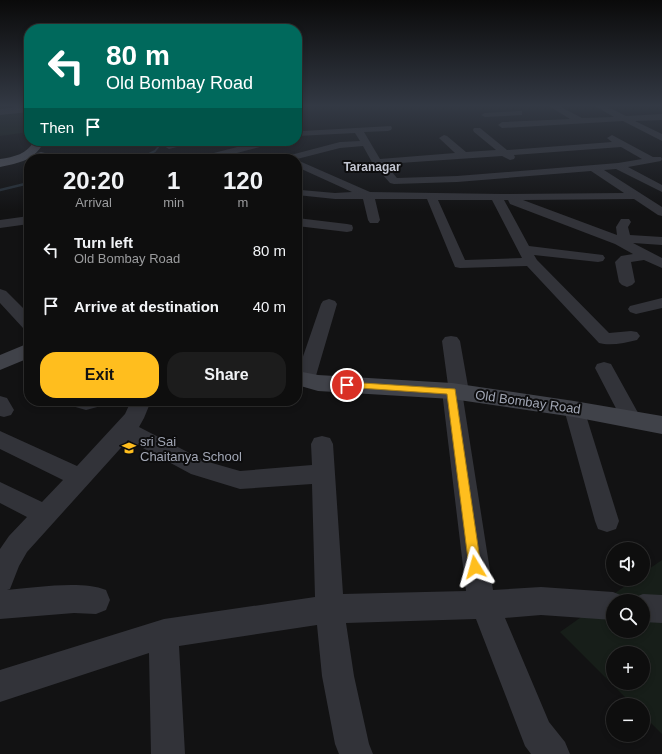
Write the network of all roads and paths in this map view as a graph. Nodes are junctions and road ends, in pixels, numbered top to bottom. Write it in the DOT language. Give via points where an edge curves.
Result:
graph roads {
  1 [pos="448,141"];
  2 [pos="491,141"];
  3 [pos="617,141"];
  4 [pos="365,143"];
  5 [pos="622,144"];
  6 [pos="243,146"];
  7 [pos="272,148"];
  8 [pos="410,149"];
  9 [pos="504,153"];
  10 [pos="218,154"];
  11 [pos="281,154"];
  12 [pos="302,155"];
  13 [pos="464,156"];
  14 [pos="24,157"];
  15 [pos="24,159"];
  16 [pos="418,159"];
  17 [pos="657,159"];
  18 [pos="377,162"];
  19 [pos="0,163"];
  20 [pos="302,165"];
  21 [pos="618,166"];
  22 [pos="0,168"];
  23 [pos="593,168"];
  24 [pos="532,173"];
  25 [pos="457,179"];
  26 [pos="662,189"];
  27 [pos="302,192"];
  28 [pos="368,195"];
  29 [pos="431,196"];
  30 [pos="637,196"];
  31 [pos="499,197"];
  32 [pos="557,197"];
  33 [pos="662,212"];
  34 [pos="374,220"];
  35 [pos="24,221"];
  36 [pos="625,222"];
  37 [pos="302,223"];
  38 [pos="0,224"];
  39 [pos="577,224"];
  40 [pos="347,228"];
  41 [pos="621,239"];
  42 [pos="662,241"];
  43 [pos="647,255"];
  44 [pos="528,256"];
  45 [pos="598,258"];
  46 [pos="662,264"];
  47 [pos="627,282"];
  48 [pos="2,301"];
  49 [pos="662,303"];
  50 [pos="329,304"];
  51 [pos="636,309"];
  52 [pos="24,320"];
  53 [pos="632,336"];
  54 [pos="451,341"];
  55 [pos="24,352"];
  56 [pos="0,363"];
  57 [pos="604,368"];
  58 [pos="302,375"];
  59 [pos="302,378"];
  60 [pos="456,392"];
  61 [pos="139,406"];
  62 [pos="574,409"];
  63 [pos="632,420"];
  64 [pos="662,425"];
  65 [pos="125,429"];
  66 [pos="0,439"];
  67 [pos="322,444"];
  68 [pos="323,474"];
  69 [pos="79,477"];
  70 [pos="0,492"];
  71 [pos="45,515"];
  72 [pos="607,521"];
  73 [pos="0,580"];
  74 [pos="96,600"];
  75 [pos="0,605"];
  76 [pos="486,605"];
  77 [pos="606,606"];
  78 [pos="650,608"];
  79 [pos="330,609"];
  80 [pos="662,609"];
  81 [pos="164,634"];
  82 [pos="0,686"];
  83 [pos="168,754"];
  84 [pos="356,754"];
  85 [pos="553,754"];
  1 -- 13 [label="street"];
  2 -- 9 [label="street"];
  3 -- 5 [label="street"];
  4 -- 12 [label="street" via="340,145"];
  4 -- 18 [label="street"];
  5 -- 9 [label="street"];
  5 -- 17 [label="street"];
  6 -- 10 [label="street"];
  7 -- 11 [label="street"];
  8 -- 16 [label="street"];
  9 -- 13 [label="street"];
  9 -- 24 [label="street"];
  13 -- 16 [label="street"];
  14 -- 19 [label="main road"];
  15 -- 22 [label="main road"];
  16 -- 18 [label="street"];
  17 -- 21 [label="street"];
  18 -- 25 [label="street" via="394,181"];
  20 -- 28 [label="street"];
  21 -- 23 [label="street"];
  21 -- 26 [label="street"];
  23 -- 24 [label="street"];
  23 -- 30 [label="street"];
  24 -- 25 [label="street"];
  25 -- 31 [label="street"];
  27 -- 28 [label="street" via="335,196"];
  28 -- 29 [label="street"];
  28 -- 34 [label="street"];
  29 -- 31 [label="street"];
  29 -- 44 [label="street" via="460,264"];
  30 -- 32 [label="street"];
  30 -- 33 [label="street"];
  31 -- 32 [label="street"];
  31 -- 39 [label="street"];
  31 -- 44 [label="street"];
  32 -- 39 [label="street"];
  35 -- 38 [label="street"];
  36 -- 41 [label="street"];
  37 -- 40 [label="street"];
  39 -- 41 [label="street"];
  41 -- 42 [label="street"];
  41 -- 43 [label="street"];
  43 -- 46 [label="street"];
  43 -- 47 [label="street" via="622,262"];
  44 -- 45 [label="street"];
  44 -- 53 [label="street" via="605,339"];
  48 -- 52 [label="street"];
  49 -- 51 [label="street"];
  50 -- 58 [label="street"];
  54 -- 60 [label="street"];
  55 -- 56 [label="main road"];
  57 -- 63 [label="street"];
  59 -- 60 [label="main road, Old Bombay Road" via="318,383"];
  60 -- 62 [label="main road, Old Bombay Road"];
  60 -- 76 [label="street" via="476,574 479,590"];
  61 -- 65 [label="street"];
  62 -- 63 [label="main road, Old Bombay Road"];
  62 -- 72 [label="street"];
  63 -- 64 [label="main road, Old Bombay Road"];
  65 -- 68 [label="street" via="199,468 240,480"];
  65 -- 69 [label="street"];
  66 -- 69 [label="street"];
  67 -- 68 [label="street"];
  68 -- 79 [label="street"];
  69 -- 71 [label="street"];
  70 -- 71 [label="street"];
  71 -- 73 [label="street" via="18,544"];
  74 -- 75 [label="street" via="74,599"];
  76 -- 77 [label="street" via="541,601"];
  76 -- 79 [label="street"];
  76 -- 85 [label="street" via="537,734"];
  78 -- 80 [label="street"];
  79 -- 81 [label="street"];
  79 -- 84 [label="street" via="338,676"];
  81 -- 82 [label="street"];
  81 -- 83 [label="street"];
}
